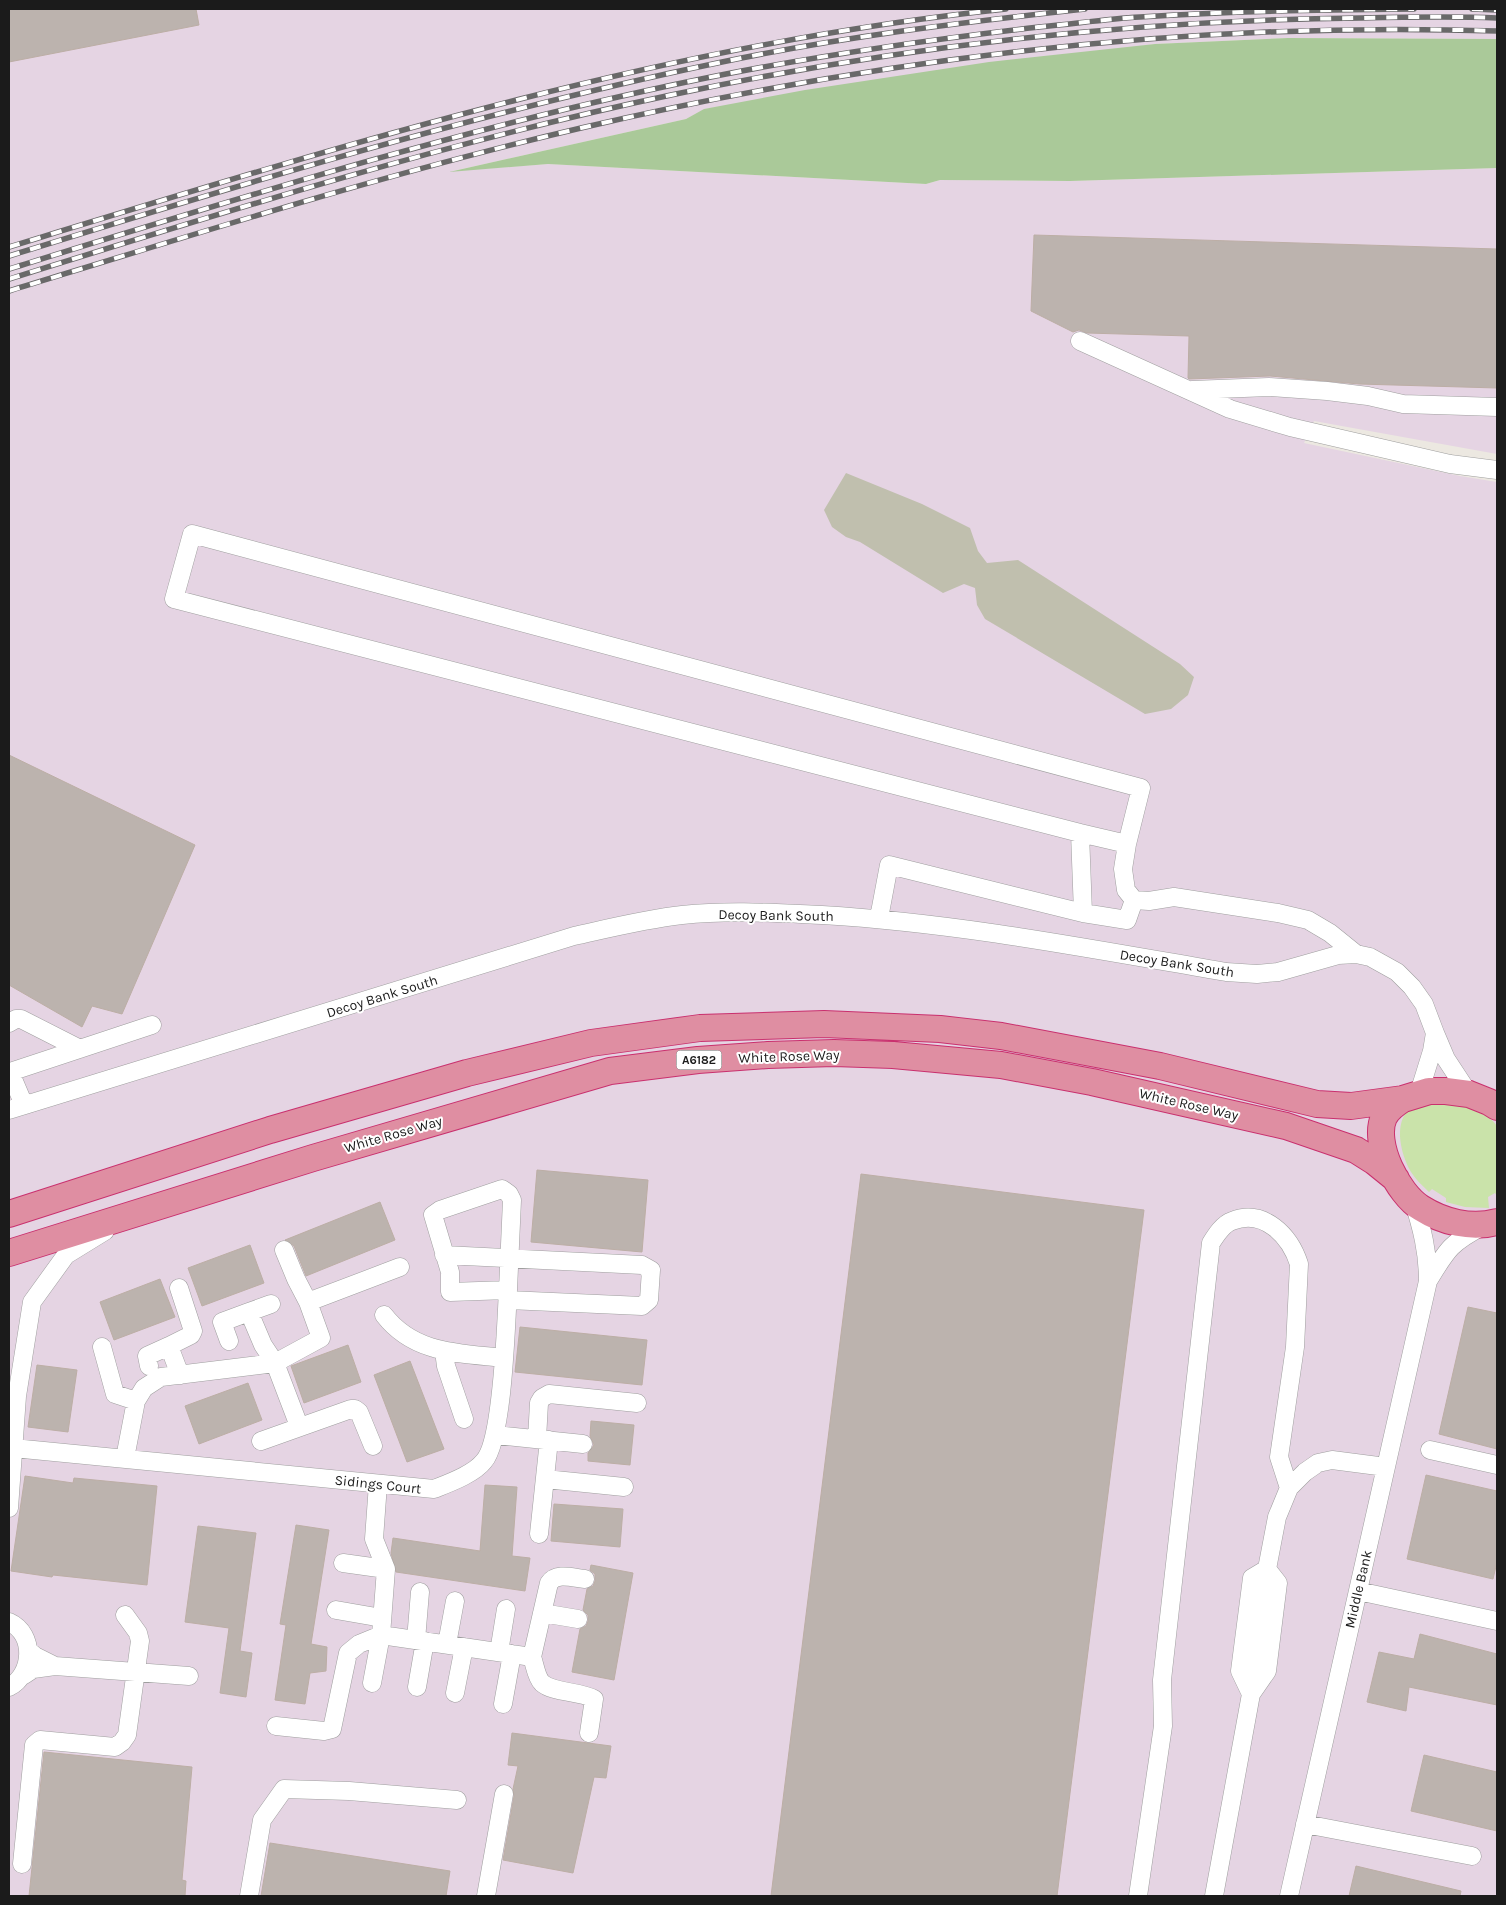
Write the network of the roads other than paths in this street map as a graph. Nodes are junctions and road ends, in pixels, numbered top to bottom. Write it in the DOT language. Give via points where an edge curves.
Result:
graph roads {
  1 [pos="1080,341"];
  2 [pos="1187,390"];
  3 [pos="1497,407"];
  4 [pos="1497,470"];
  5 [pos="1080,833"];
  6 [pos="1127,844"];
  7 [pos="1134,900"];
  8 [pos="1083,913"];
  9 [pos="879,918"];
  10 [pos="1356,954"];
  11 [pos="9,1022"];
  12 [pos="152,1026"];
  13 [pos="1435,1033"];
  14 [pos="80,1049"];
  15 [pos="10,1073"];
  16 [pos="1411,1096"];
  17 [pos="1485,1099"];
  18 [pos="16,1108"];
  19 [pos="1396,1179"];
  20 [pos="1413,1200"];
  21 [pos="9,1214"];
  22 [pos="131,1215"];
  23 [pos="1492,1223"];
  24 [pos="284,1250"];
  25 [pos="9,1253"];
  26 [pos="444,1254"];
  27 [pos="510,1257"];
  28 [pos="400,1267"];
  29 [pos="1428,1281"];
  30 [pos="179,1288"];
  31 [pos="508,1295"];
  32 [pos="308,1302"];
  33 [pos="271,1304"];
  34 [pos="249,1312"];
  35 [pos="384,1315"];
  36 [pos="229,1341"];
  37 [pos="169,1346"];
  38 [pos="102,1347"];
  39 [pos="444,1351"];
  40 [pos="504,1358"];
  41 [pos="275,1363"];
  42 [pos="149,1366"];
  43 [pos="9,1375"];
  44 [pos="180,1375"];
  45 [pos="17,1396"];
  46 [pos="136,1402"];
  47 [pos="637,1403"];
  48 [pos="464,1419"];
  49 [pos="299,1426"];
  50 [pos="496,1435"];
  51 [pos="543,1440"];
  52 [pos="262,1441"];
  53 [pos="584,1444"];
  54 [pos="373,1446"];
  55 [pos="13,1448"];
  56 [pos="1430,1450"];
  57 [pos="125,1458"];
  58 [pos="1497,1465"];
  59 [pos="1386,1467"];
  60 [pos="545,1479"];
  61 [pos="378,1484"];
  62 [pos="624,1488"];
  63 [pos="1288,1488"];
  64 [pos="9,1508"];
  65 [pos="539,1534"];
  66 [pos="344,1563"];
  67 [pos="386,1570"];
  68 [pos="585,1579"];
  69 [pos="1358,1590"];
  70 [pos="420,1592"];
  71 [pos="455,1602"];
  72 [pos="506,1609"];
  73 [pos="336,1610"];
  74 [pos="542,1613"];
  75 [pos="126,1615"];
  76 [pos="578,1619"];
  77 [pos="1497,1621"];
  78 [pos="9,1622"];
  79 [pos="381,1627"];
  80 [pos="420,1640"];
  81 [pos="455,1645"];
  82 [pos="29,1650"];
  83 [pos="505,1653"];
  84 [pos="532,1657"];
  85 [pos="55,1666"];
  86 [pos="135,1672"];
  87 [pos="24,1675"];
  88 [pos="189,1676"];
  89 [pos="372,1684"];
  90 [pos="9,1687"];
  91 [pos="417,1687"];
  92 [pos="455,1693"];
  93 [pos="503,1704"];
  94 [pos="276,1726"];
  95 [pos="589,1733"];
  96 [pos="504,1794"];
  97 [pos="457,1800"];
  98 [pos="1305,1824"];
  99 [pos="1472,1856"];
  100 [pos="22,1864"];
  101 [pos="249,1896"];
  102 [pos="486,1896"];
  103 [pos="1138,1896"];
  104 [pos="1214,1896"];
  105 [pos="1289,1896"];
  1 -- 2 [label="street"];
  2 -- 3 [label="street" via="1269,387 1368,396 1403,404"];
  2 -- 4 [label="street" via="1230,409 1290,427 1450,464"];
  5 -- 6 [label="street"];
  5 -- 6 [label="street" via="174,599 192,534 1141,788"];
  5 -- 8 [label="street"];
  6 -- 7 [label="street" via="1123,869 1126,890"];
  7 -- 8 [label="street" via="1127,920"];
  7 -- 10 [label="street" via="1174,898 1308,920"];
  8 -- 9 [label="street" via="889,865"];
  9 -- 10 [label="street, Decoy Bank South" via="961,927 1226,972 1278,972 1330,956"];
  9 -- 18 [label="street, Decoy Bank South" via="756,911 700,914 583,934"];
  10 -- 13 [label="street, Decoy Bank South" via="1370,956 1397,972 1412,987 1424,1004"];
  11 -- 14 [label="street" via="21,1020"];
  12 -- 14 [label="street"];
  13 -- 16 [label="street" via="1432,1051"];
  13 -- 17 [label="street, Decoy Bank South" via="1446,1059"];
  14 -- 15 [label="street"];
  15 -- 18 [label="street"];
  16 -- 17 [label="highway" via="1446,1091"];
  16 -- 19 [label="highway, White Rose Way" via="1390,1108 1383,1119 1381,1138 1387,1162"];
  16 -- 21 [label="highway, A6182" via="1351,1106 1317,1104 1160,1066 1001,1036 940,1029 824,1024 700,1028 591,1043 467,1073 270,1130"];
  19 -- 20 [label="highway, White Rose Way"];
  19 -- 22 [label="highway, White Rose Way / A6182" via="1356,1150 1286,1126 1150,1094 1001,1065 894,1055 824,1054 698,1060 610,1071"];
  20 -- 23 [label="highway, White Rose Way" via="1443,1220 1475,1226"];
  20 -- 29 [label="street, Middle Bank" via="1425,1238"];
  22 -- 25 [label="highway, White Rose Way / A6182"];
  22 -- 45 [label="street" via="66,1255 32,1302"];
  23 -- 29 [label="street, Middle Bank" via="1459,1239 1445,1252"];
  24 -- 32 [label="street"];
  26 -- 27 [label="street"];
  26 -- 27 [label="street, Sidings Court" via="433,1216 440,1210 502,1189 512,1200"];
  26 -- 31 [label="street" via="450,1272 450,1292"];
  27 -- 31 [label="street, Sidings Court"];
  27 -- 31 [label="street" via="642,1265 651,1270 652,1276 649,1300 642,1306"];
  28 -- 32 [label="street"];
  29 -- 59 [label="street, Middle Bank"];
  30 -- 37 [label="street" via="193,1331"];
  31 -- 40 [label="street, Sidings Court"];
  32 -- 41 [label="street" via="321,1338"];
  33 -- 34 [label="street"];
  34 -- 36 [label="street" via="222,1322"];
  34 -- 41 [label="street" via="263,1345"];
  35 -- 39 [label="street" via="416,1342"];
  37 -- 42 [label="street" via="147,1356"];
  37 -- 44 [label="street"];
  38 -- 46 [label="street" via="115,1394"];
  39 -- 40 [label="street"];
  39 -- 48 [label="street"];
  40 -- 50 [label="street, Sidings Court"];
  41 -- 44 [label="street"];
  41 -- 49 [label="street"];
  43 -- 45 [label="street"];
  44 -- 46 [label="street" via="161,1377 144,1388"];
  45 -- 55 [label="street"];
  46 -- 57 [label="street"];
  47 -- 51 [label="street" via="549,1394 539,1403"];
  49 -- 52 [label="street"];
  49 -- 54 [label="street" via="355,1409"];
  50 -- 51 [label="street"];
  50 -- 61 [label="street, Sidings Court" via="485,1461 443,1486 434,1489"];
  51 -- 53 [label="street"];
  51 -- 60 [label="street"];
  55 -- 57 [label="street, Sidings Court"];
  55 -- 64 [label="street"];
  56 -- 58 [label="street"];
  57 -- 61 [label="street, Sidings Court"];
  59 -- 63 [label="street" via="1332,1460 1318,1463"];
  59 -- 69 [label="street, Middle Bank"];
  60 -- 62 [label="street"];
  60 -- 65 [label="street"];
  61 -- 67 [label="street" via="374,1539"];
  63 -- 103 [label="street" via="1278,1457 1295,1347 1300,1264 1277,1229 1261,1219 1248,1217 1231,1221 1211,1243 1162,1680 1163,1726"];
  63 -- 104 [label="street" via="1277,1516 1267,1569 1251,1694"];
  66 -- 67 [label="street"];
  67 -- 79 [label="street"];
  68 -- 74 [label="street" via="553,1578"];
  69 -- 77 [label="street"];
  69 -- 98 [label="street, Middle Bank"];
  70 -- 80 [label="street"];
  71 -- 81 [label="street"];
  72 -- 83 [label="street"];
  73 -- 79 [label="street"];
  74 -- 76 [label="street"];
  74 -- 84 [label="street"];
  75 -- 86 [label="street" via="140,1641"];
  78 -- 82 [label="street" via="20,1630"];
  79 -- 80 [label="street"];
  79 -- 89 [label="street"];
  79 -- 94 [label="street" via="348,1653 332,1729"];
  80 -- 81 [label="street"];
  80 -- 91 [label="street"];
  81 -- 83 [label="street"];
  81 -- 92 [label="street"];
  82 -- 85 [label="street"];
  82 -- 87 [label="street"];
  83 -- 84 [label="street"];
  83 -- 93 [label="street"];
  84 -- 95 [label="street" via="542,1682 594,1699"];
  85 -- 86 [label="street"];
  85 -- 87 [label="street" via="33,1669"];
  86 -- 88 [label="street"];
  86 -- 100 [label="street" via="127,1735 119,1744 40,1740 34,1745"];
  87 -- 90 [label="street"];
  96 -- 102 [label="street"];
  97 -- 101 [label="street" via="284,1789 262,1820"];
  98 -- 99 [label="street"];
  98 -- 105 [label="street, Middle Bank"];
}
